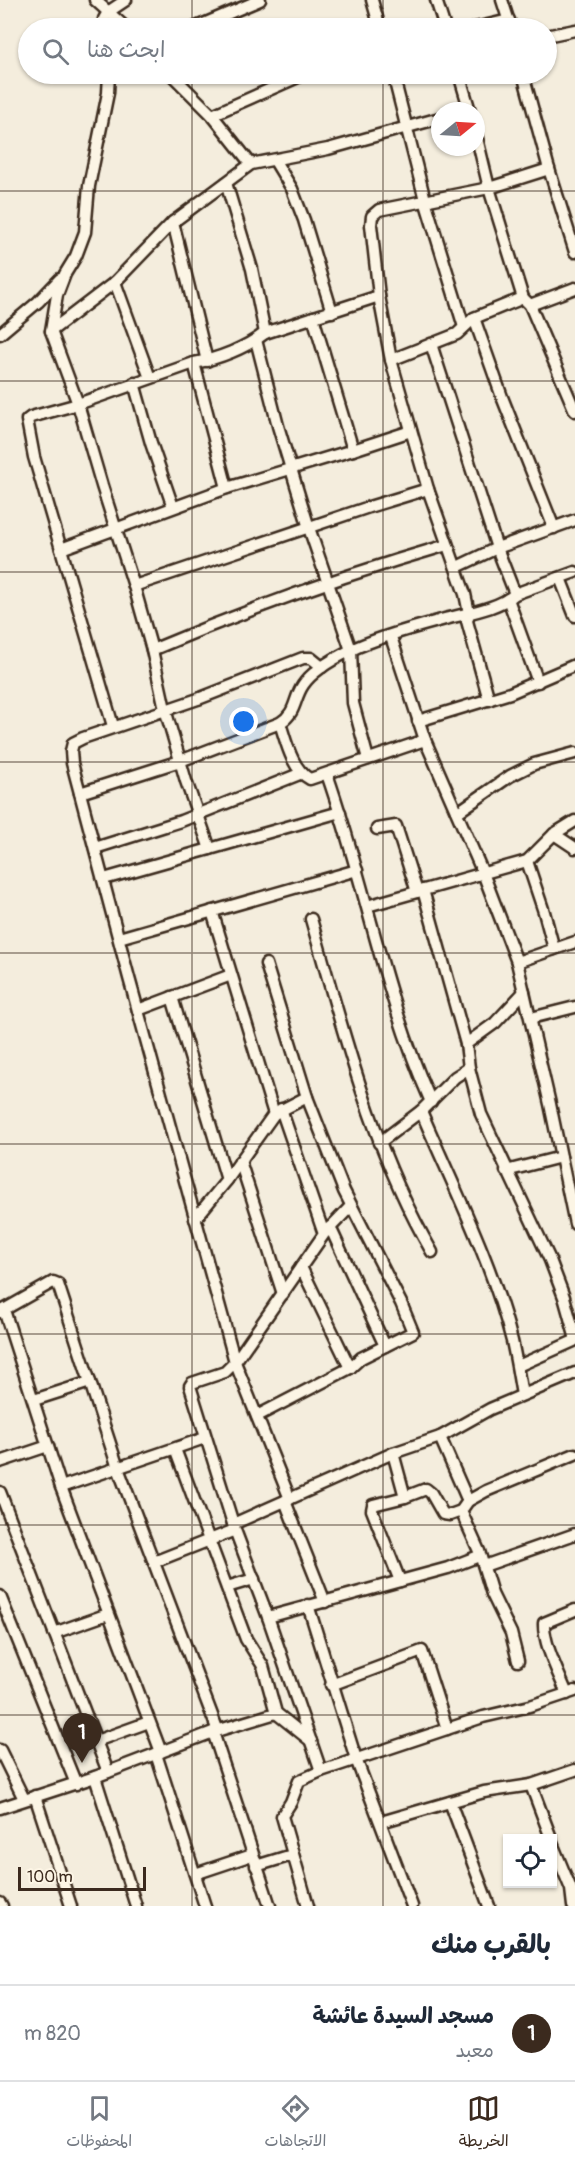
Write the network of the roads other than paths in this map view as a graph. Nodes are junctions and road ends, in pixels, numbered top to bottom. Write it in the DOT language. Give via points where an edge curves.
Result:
graph roads {
  1 [pos="95,0"];
  2 [pos="126,0"];
  3 [pos="260,0"];
  4 [pos="372,0"];
  5 [pos="436,0"];
  6 [pos="502,0"];
  7 [pos="108,12"];
  8 [pos="105,18"];
  9 [pos="115,18"];
  10 [pos="218,18"];
  11 [pos="377,18"];
  12 [pos="442,18"];
  13 [pos="508,18"];
  14 [pos="575,30"];
  15 [pos="557,34"];
  16 [pos="109,84"];
  17 [pos="181,84"];
  18 [pos="282,84"];
  19 [pos="396,84"];
  20 [pos="462,84"];
  21 [pos="526,84"];
  22 [pos="466,102"];
  23 [pos="212,115"];
  24 [pos="431,121"];
  25 [pos="408,128"];
  26 [pos="481,156"];
  27 [pos="275,160"];
  28 [pos="251,164"];
  29 [pos="549,169"];
  30 [pos="226,183"];
  31 [pos="489,188"];
  32 [pos="425,200"];
  33 [pos="173,222"];
  34 [pos="575,252"];
  35 [pos="65,274"];
  36 [pos="115,282"];
  37 [pos="575,288"];
  38 [pos="379,296"];
  39 [pos="527,302"];
  40 [pos="332,312"];
  41 [pos="313,318"];
  42 [pos="474,318"];
  43 [pos="465,327"];
  44 [pos="51,331"];
  45 [pos="266,333"];
  46 [pos="0,334"];
  47 [pos="256,340"];
  48 [pos="431,344"];
  49 [pos="391,360"];
  50 [pos="207,361"];
  51 [pos="194,363"];
  52 [pos="150,378"];
  53 [pos="134,383"];
  54 [pos="78,404"];
  55 [pos="575,411"];
  56 [pos="411,431"];
  57 [pos="353,450"];
  58 [pos="291,469"];
  59 [pos="227,488"];
  60 [pos="428,489"];
  61 [pos="173,507"];
  62 [pos="575,520"];
  63 [pos="116,528"];
  64 [pos="309,528"];
  65 [pos="554,528"];
  66 [pos="447,545"];
  67 [pos="497,548"];
  68 [pos="61,549"];
  69 [pos="457,567"];
  70 [pos="575,572"];
  71 [pos="560,578"];
  72 [pos="328,582"];
  73 [pos="134,586"];
  74 [pos="512,596"];
  75 [pos="469,613"];
  76 [pos="575,616"];
  77 [pos="391,636"];
  78 [pos="152,650"];
  79 [pos="351,650"];
  80 [pos="575,665"];
  81 [pos="322,667"];
  82 [pos="538,682"];
  83 [pos="489,700"];
  84 [pos="165,709"];
  85 [pos="418,721"];
  86 [pos="280,723"];
  87 [pos="113,726"];
  88 [pos="425,740"];
  89 [pos="575,753"];
  90 [pos="368,759"];
  91 [pos="180,761"];
  92 [pos="302,773"];
  93 [pos="327,774"];
  94 [pos="80,793"];
  95 [pos="340,812"];
  96 [pos="458,812"];
  97 [pos="199,814"];
  98 [pos="575,821"];
  99 [pos="378,829"];
  100 [pos="554,834"];
  101 [pos="95,848"];
  102 [pos="575,848"];
  103 [pos="210,849"];
  104 [pos="527,861"];
  105 [pos="357,870"];
  106 [pos="483,873"];
  107 [pos="104,879"];
  108 [pos="420,891"];
  109 [pos="367,906"];
  110 [pos="212,911"];
  111 [pos="311,919"];
  112 [pos="119,938"];
  113 [pos="575,942"];
  114 [pos="554,949"];
  115 [pos="517,962"];
  116 [pos="266,964"];
  117 [pos="231,975"];
  118 [pos="524,992"];
  119 [pos="172,997"];
  120 [pos="575,1007"];
  121 [pos="138,1010"];
  122 [pos="531,1018"];
  123 [pos="466,1044"];
  124 [pos="469,1068"];
  125 [pos="307,1098"];
  126 [pos="431,1102"];
  127 [pos="421,1111"];
  128 [pos="278,1112"];
  129 [pos="379,1143"];
  130 [pos="561,1157"];
  131 [pos="240,1161"];
  132 [pos="506,1171"];
  133 [pos="227,1180"];
  134 [pos="351,1206"];
  135 [pos="195,1219"];
  136 [pos="575,1224"];
  137 [pos="327,1231"];
  138 [pos="432,1252"];
  139 [pos="301,1268"];
  140 [pos="283,1294"];
  141 [pos="2,1311"];
  142 [pos="575,1337"];
  143 [pos="385,1346"];
  144 [pos="235,1362"];
  145 [pos="518,1366"];
  146 [pos="350,1368"];
  147 [pos="575,1373"];
  148 [pos="90,1382"];
  149 [pos="522,1395"];
  150 [pos="34,1400"];
  151 [pos="258,1416"];
  152 [pos="205,1437"];
  153 [pos="440,1437"];
  154 [pos="48,1446"];
  155 [pos="175,1449"];
  156 [pos="393,1453"];
  157 [pos="575,1454"];
  158 [pos="0,1462"];
  159 [pos="118,1468"];
  160 [pos="61,1487"];
  161 [pos="0,1492"];
  162 [pos="405,1497"];
  163 [pos="287,1500"];
  164 [pos="468,1501"];
  165 [pos="461,1511"];
  166 [pos="234,1527"];
  167 [pos="575,1534"];
  168 [pos="209,1540"];
  169 [pos="482,1561"];
  170 [pos="154,1562"];
  171 [pos="254,1579"];
  172 [pos="400,1581"];
  173 [pos="227,1587"];
  174 [pos="0,1596"];
  175 [pos="325,1602"];
  176 [pos="308,1605"];
  177 [pos="575,1610"];
  178 [pos="108,1614"];
  179 [pos="268,1617"];
  180 [pos="54,1633"];
  181 [pos="518,1661"];
  182 [pos="331,1686"];
  183 [pos="571,1692"];
  184 [pos="276,1713"];
  185 [pos="149,1722"];
  186 [pos="447,1729"];
  187 [pos="216,1731"];
  188 [pos="96,1741"];
  189 [pos="311,1741"];
  190 [pos="0,1750"];
  191 [pos="158,1753"];
  192 [pos="356,1759"];
  193 [pos="575,1770"];
  194 [pos="321,1771"];
  195 [pos="108,1772"];
  196 [pos="95,1778"];
  197 [pos="76,1784"];
  198 [pos="531,1785"];
  199 [pos="30,1797"];
  200 [pos="450,1802"];
  201 [pos="0,1808"];
  202 [pos="381,1822"];
  203 [pos="548,1834"];
  204 [pos="557,1855"];
  205 [pos="292,1856"];
  206 [pos="254,1861"];
  207 [pos="195,1874"];
  208 [pos="71,1906"];
  209 [pos="136,1906"];
  210 [pos="205,1906"];
  211 [pos="270,1906"];
  212 [pos="308,1906"];
  213 [pos="412,1906"];
  214 [pos="489,1906"];
  215 [pos="573,1906"];
  1 -- 7 [label="street"];
  2 -- 7 [label="street"];
  3 -- 10 [label="street"];
  4 -- 11 [label="street"];
  5 -- 12 [label="street"];
  6 -- 13 [label="street"];
  7 -- 8 [label="street"];
  7 -- 9 [label="street"];
  14 -- 15 [label="street"];
  16 -- 35 [label="street" via="91,168 85,232"];
  17 -- 23 [label="street"];
  18 -- 23 [label="street"];
  19 -- 25 [label="street"];
  20 -- 22 [label="street"];
  21 -- 29 [label="street"];
  23 -- 28 [label="street"];
  24 -- 25 [label="street"];
  25 -- 27 [label="street"];
  25 -- 32 [label="street"];
  26 -- 31 [label="street"];
  27 -- 28 [label="street"];
  27 -- 40 [label="street" via="304,220"];
  28 -- 30 [label="street"];
  29 -- 31 [label="street"];
  29 -- 34 [label="street"];
  30 -- 33 [label="street"];
  30 -- 45 [label="street"];
  31 -- 32 [label="street"];
  31 -- 39 [label="street"];
  32 -- 38 [label="street" via="379,210 372,216"];
  32 -- 43 [label="street"];
  33 -- 36 [label="street"];
  33 -- 50 [label="street"];
  35 -- 44 [label="street"];
  35 -- 46 [label="street"];
  36 -- 44 [label="street"];
  36 -- 52 [label="street"];
  37 -- 39 [label="street"];
  38 -- 40 [label="street"];
  38 -- 49 [label="street"];
  39 -- 42 [label="street"];
  39 -- 55 [label="street"];
  40 -- 41 [label="street"];
  41 -- 45 [label="street"];
  41 -- 57 [label="street"];
  42 -- 43 [label="street"];
  42 -- 65 [label="street"];
  43 -- 48 [label="street"];
  44 -- 54 [label="street"];
  45 -- 47 [label="street"];
  47 -- 50 [label="street"];
  47 -- 58 [label="street"];
  48 -- 49 [label="street"];
  48 -- 67 [label="street"];
  49 -- 56 [label="street"];
  50 -- 51 [label="street"];
  51 -- 52 [label="street"];
  51 -- 59 [label="street"];
  52 -- 53 [label="street"];
  53 -- 54 [label="street"];
  53 -- 61 [label="street"];
  54 -- 63 [label="street"];
  54 -- 68 [label="street" via="27,420"];
  56 -- 57 [label="street"];
  56 -- 60 [label="street"];
  57 -- 58 [label="street"];
  58 -- 59 [label="street"];
  58 -- 64 [label="street"];
  59 -- 61 [label="street"];
  60 -- 64 [label="street"];
  60 -- 66 [label="street"];
  61 -- 63 [label="street"];
  62 -- 65 [label="street"];
  63 -- 68 [label="street"];
  63 -- 73 [label="street"];
  64 -- 72 [label="street"];
  64 -- 73 [label="street"];
  65 -- 67 [label="street"];
  66 -- 69 [label="street"];
  66 -- 72 [label="street"];
  67 -- 69 [label="street"];
  67 -- 74 [label="street"];
  68 -- 87 [label="street"];
  69 -- 75 [label="street"];
  70 -- 71 [label="street"];
  71 -- 74 [label="street"];
  71 -- 76 [label="street"];
  72 -- 78 [label="street"];
  72 -- 79 [label="street"];
  73 -- 78 [label="street"];
  74 -- 75 [label="street"];
  74 -- 82 [label="street"];
  75 -- 77 [label="street"];
  75 -- 83 [label="street" via="467,621"];
  77 -- 79 [label="street"];
  77 -- 85 [label="street"];
  78 -- 84 [label="street"];
  79 -- 81 [label="street"];
  79 -- 90 [label="street" via="352,703"];
  80 -- 82 [label="street"];
  81 -- 84 [label="street" via="311,658 303,658"];
  81 -- 86 [label="street" via="304,684 289,717"];
  82 -- 83 [label="street"];
  83 -- 85 [label="street"];
  84 -- 87 [label="street"];
  84 -- 91 [label="street"];
  85 -- 88 [label="street"];
  86 -- 91 [label="street"];
  86 -- 92 [label="street"];
  87 -- 94 [label="street" via="73,743 72,763"];
  88 -- 90 [label="street"];
  88 -- 96 [label="street"];
  89 -- 96 [label="street" via="534,764 510,776"];
  90 -- 93 [label="street"];
  91 -- 94 [label="street"];
  91 -- 97 [label="street"];
  92 -- 93 [label="street" via="310,779"];
  92 -- 97 [label="street"];
  93 -- 95 [label="street"];
  94 -- 101 [label="street"];
  95 -- 103 [label="street"];
  95 -- 105 [label="street"];
  96 -- 106 [label="street"];
  97 -- 101 [label="street"];
  97 -- 103 [label="street"];
  98 -- 100 [label="street"];
  99 -- 108 [label="street" via="396,826"];
  100 -- 102 [label="street"];
  100 -- 104 [label="street"];
  101 -- 107 [label="street"];
  103 -- 107 [label="street"];
  104 -- 106 [label="street"];
  104 -- 114 [label="street"];
  105 -- 109 [label="street"];
  105 -- 110 [label="street"];
  106 -- 108 [label="street"];
  106 -- 115 [label="street"];
  107 -- 112 [label="street"];
  108 -- 109 [label="street"];
  108 -- 123 [label="street"];
  109 -- 126 [label="street" via="400,1024"];
  110 -- 112 [label="street"];
  110 -- 117 [label="street"];
  111 -- 129 [label="street"];
  112 -- 121 [label="street"];
  113 -- 114 [label="street"];
  114 -- 115 [label="street"];
  115 -- 118 [label="street"];
  116 -- 125 [label="street"];
  117 -- 119 [label="street"];
  117 -- 128 [label="street"];
  118 -- 122 [label="street"];
  118 -- 123 [label="street" via="495,1023"];
  119 -- 121 [label="street"];
  119 -- 133 [label="street"];
  120 -- 122 [label="street"];
  121 -- 135 [label="street"];
  122 -- 130 [label="street"];
  123 -- 124 [label="street"];
  124 -- 126 [label="street"];
  124 -- 132 [label="street" via="481,1114"];
  125 -- 128 [label="street"];
  125 -- 134 [label="street"];
  126 -- 127 [label="street"];
  127 -- 129 [label="street"];
  127 -- 145 [label="street" via="479,1246"];
  128 -- 131 [label="street"];
  128 -- 137 [label="street"];
  129 -- 138 [label="street" via="410,1215"];
  130 -- 132 [label="street"];
  130 -- 136 [label="street"];
  131 -- 133 [label="street"];
  131 -- 140 [label="street"];
  132 -- 142 [label="street" via="550,1260"];
  133 -- 135 [label="street"];
  134 -- 137 [label="street"];
  134 -- 143 [label="street" via="413,1328 411,1333"];
  135 -- 144 [label="street"];
  137 -- 139 [label="street"];
  137 -- 143 [label="street"];
  139 -- 140 [label="street"];
  139 -- 146 [label="street"];
  140 -- 144 [label="street"];
  141 -- 148 [label="street" via="53,1282 58,1284"];
  141 -- 150 [label="street"];
  142 -- 145 [label="street" via="574,1341"];
  143 -- 146 [label="street"];
  144 -- 151 [label="street"];
  144 -- 152 [label="street" via="225,1372 190,1384"];
  145 -- 149 [label="street"];
  146 -- 151 [label="street"];
  147 -- 149 [label="street"];
  148 -- 150 [label="street"];
  148 -- 159 [label="street"];
  149 -- 153 [label="street"];
  150 -- 154 [label="street"];
  151 -- 163 [label="street"];
  152 -- 155 [label="street"];
  152 -- 166 [label="street"];
  153 -- 156 [label="street"];
  153 -- 164 [label="street"];
  154 -- 158 [label="street"];
  154 -- 160 [label="street"];
  155 -- 159 [label="street"];
  155 -- 168 [label="street"];
  156 -- 162 [label="street"];
  156 -- 163 [label="street"];
  157 -- 164 [label="street"];
  159 -- 160 [label="street"];
  159 -- 170 [label="street"];
  160 -- 178 [label="street"];
  161 -- 180 [label="street"];
  162 -- 165 [label="street" via="426,1489 443,1514"];
  162 -- 172 [label="street" via="372,1507"];
  163 -- 166 [label="street"];
  163 -- 175 [label="street"];
  164 -- 165 [label="street"];
  165 -- 169 [label="street"];
  166 -- 168 [label="street"];
  166 -- 171 [label="street"];
  167 -- 169 [label="street"];
  168 -- 170 [label="street"];
  168 -- 173 [label="street"];
  169 -- 172 [label="street"];
  169 -- 181 [label="street"];
  170 -- 187 [label="street"];
  171 -- 173 [label="street"];
  171 -- 179 [label="street"];
  172 -- 175 [label="street"];
  173 -- 184 [label="street" via="246,1639 263,1666"];
  174 -- 197 [label="street"];
  175 -- 176 [label="street"];
  176 -- 179 [label="street"];
  176 -- 182 [label="street"];
  177 -- 183 [label="street" via="544,1623 550,1647"];
  178 -- 180 [label="street"];
  178 -- 185 [label="street"];
  179 -- 189 [label="street"];
  180 -- 188 [label="street"];
  182 -- 186 [label="street" via="422,1651"];
  182 -- 192 [label="street"];
  183 -- 186 [label="street"];
  184 -- 187 [label="street"];
  184 -- 189 [label="street"];
  185 -- 188 [label="street"];
  185 -- 191 [label="street"];
  186 -- 192 [label="street"];
  187 -- 191 [label="street"];
  187 -- 206 [label="street"];
  188 -- 195 [label="street"];
  189 -- 194 [label="street"];
  190 -- 199 [label="street"];
  191 -- 195 [label="street"];
  191 -- 207 [label="street"];
  192 -- 194 [label="street"];
  192 -- 202 [label="street"];
  193 -- 198 [label="street"];
  194 -- 205 [label="street" via="299,1781 283,1813"];
  195 -- 196 [label="street"];
  196 -- 197 [label="street"];
  196 -- 209 [label="street"];
  197 -- 199 [label="street"];
  198 -- 200 [label="street"];
  198 -- 203 [label="street"];
  199 -- 201 [label="street"];
  199 -- 208 [label="street"];
  200 -- 202 [label="street"];
  200 -- 214 [label="street"];
  202 -- 213 [label="street"];
  204 -- 215 [label="street" via="571,1889"];
  205 -- 206 [label="street"];
  205 -- 212 [label="street"];
  206 -- 207 [label="street"];
  206 -- 211 [label="street"];
  207 -- 210 [label="street"];
}
